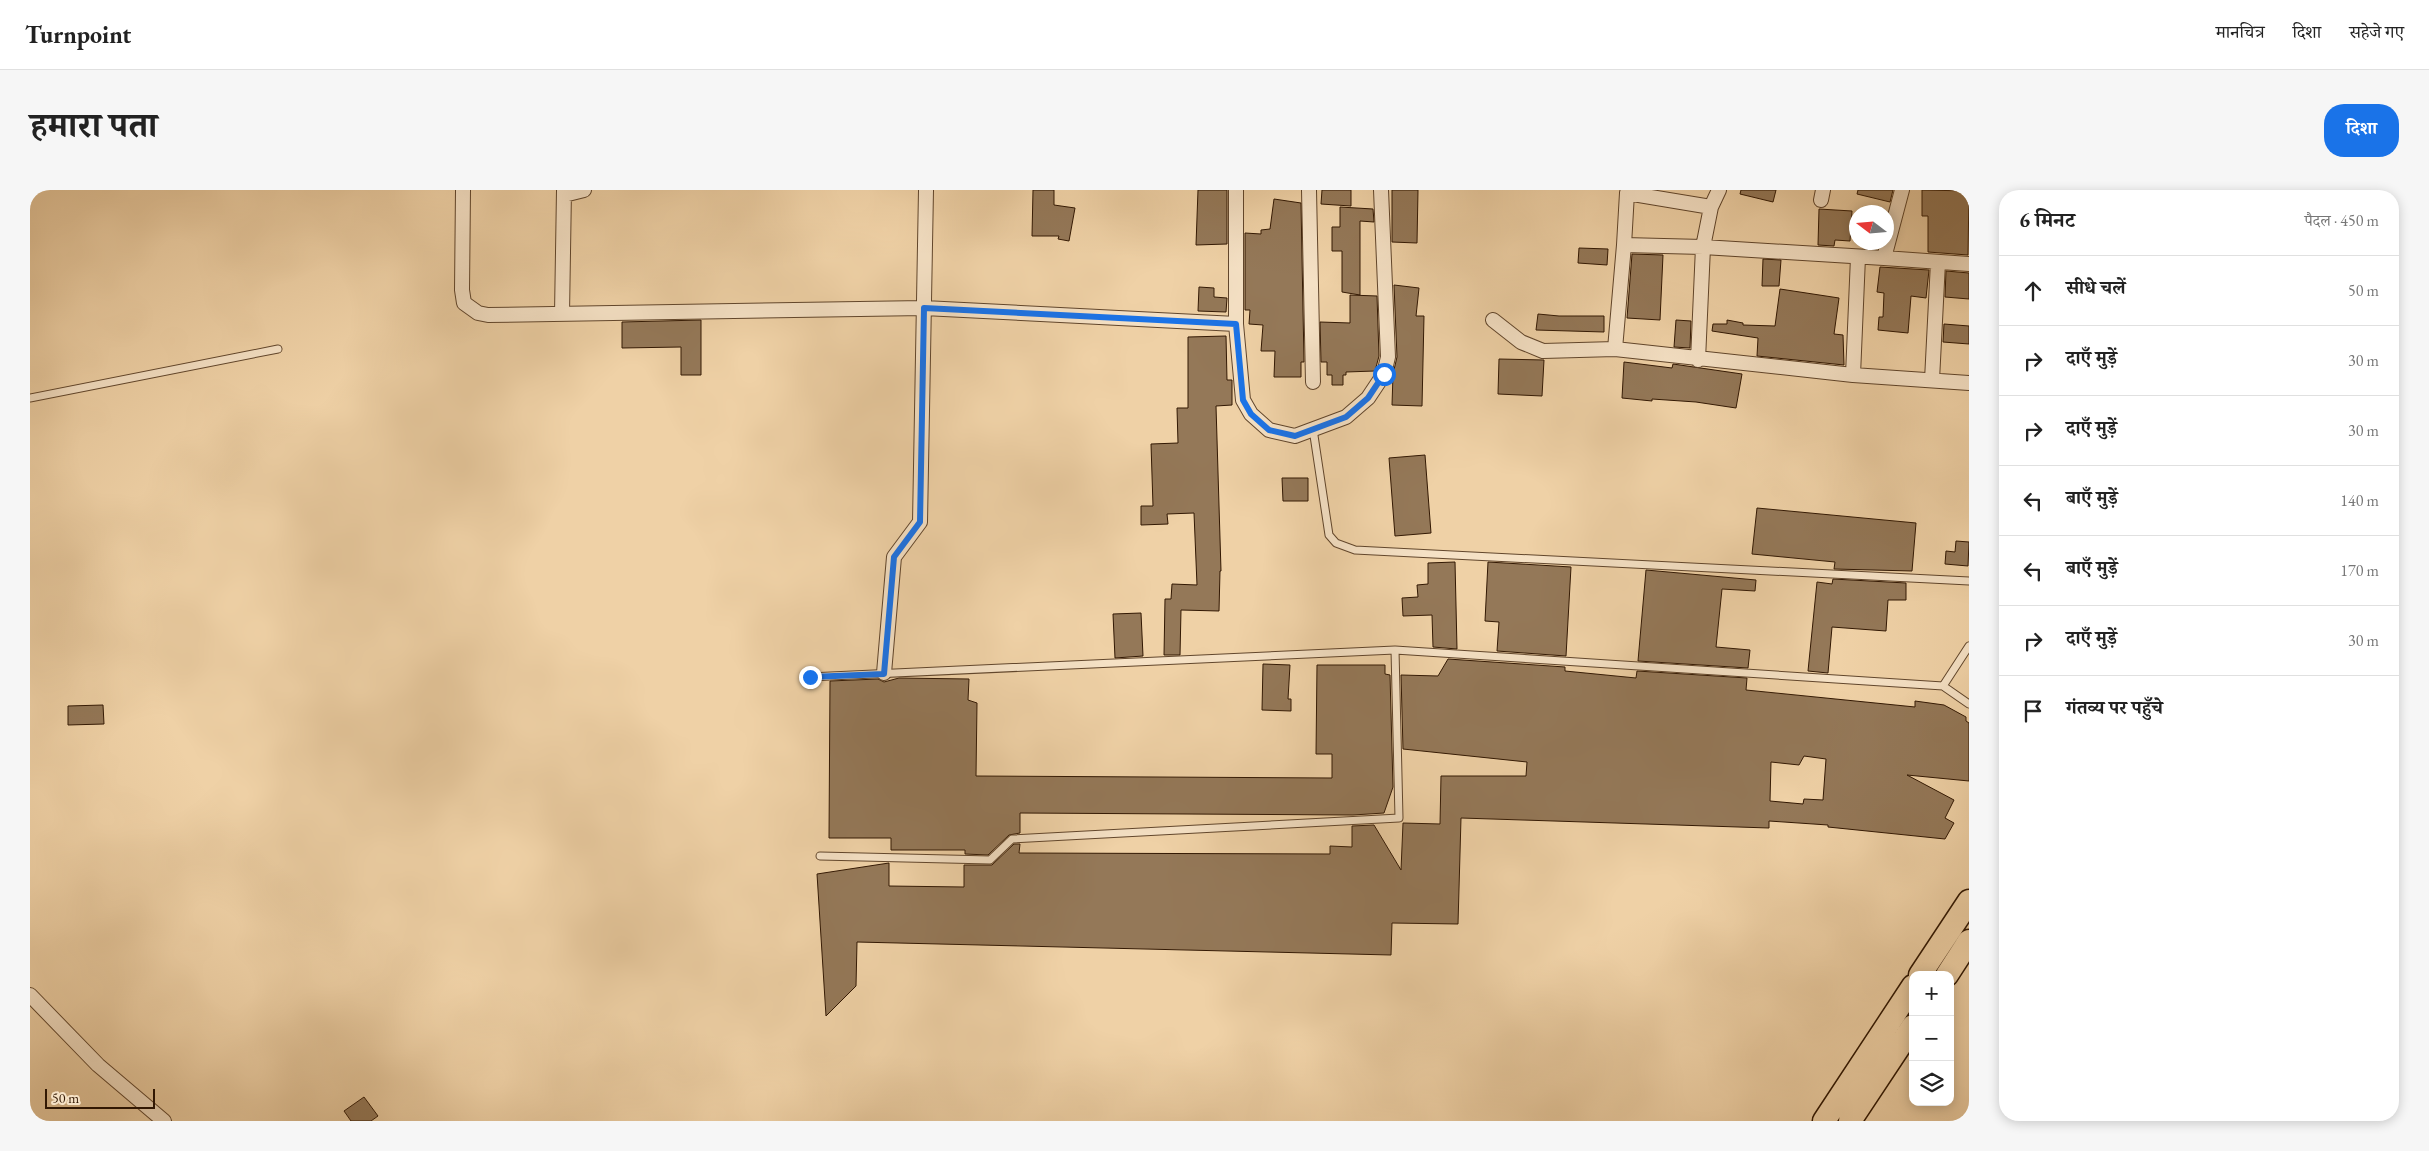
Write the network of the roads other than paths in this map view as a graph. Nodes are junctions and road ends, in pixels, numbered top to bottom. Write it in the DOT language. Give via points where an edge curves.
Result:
graph roads {
  1 [pos="463,190"];
  2 [pos="584,190"];
  3 [pos="926,190"];
  4 [pos="1236,190"];
  5 [pos="1309,190"];
  6 [pos="1382,190"];
  7 [pos="1719,190"];
  8 [pos="1902,190"];
  9 [pos="564,192"];
  10 [pos="1627,192"];
  11 [pos="1711,207"];
  12 [pos="1624,245"];
  13 [pos="1703,246"];
  14 [pos="1858,257"];
  15 [pos="1884,258"];
  16 [pos="1938,262"];
  17 [pos="1969,264"];
  18 [pos="924,308"];
  19 [pos="562,314"];
  20 [pos="1493,320"];
  21 [pos="1236,324"];
  22 [pos="278,349"];
  23 [pos="1616,349"];
  24 [pos="1698,360"];
  25 [pos="1854,375"];
  26 [pos="1932,380"];
  27 [pos="1313,382"];
  28 [pos="1969,383"];
  29 [pos="30,398"];
  30 [pos="1313,429"];
  31 [pos="1969,581"];
  32 [pos="1969,646"];
  33 [pos="1395,650"];
  34 [pos="884,674"];
  35 [pos="810,677"];
  36 [pos="1943,686"];
  37 [pos="1969,704"];
  38 [pos="820,856"];
  39 [pos="1969,901"];
  40 [pos="1969,941"];
  41 [pos="1923,971"];
  42 [pos="1950,971"];
  43 [pos="1909,992"];
  44 [pos="30,995"];
  45 [pos="1909,1032"];
  46 [pos="164,1121"];
  47 [pos="1824,1121"];
  48 [pos="1850,1121"];
  1 -- 19 [label="street" via="464,303 478,313 488,315"];
  2 -- 9 [label="street"];
  3 -- 18 [label="street"];
  4 -- 21 [label="street"];
  5 -- 27 [label="street"];
  6 -- 30 [label="street" via="1388,357 1384,374 1368,398 1346,417"];
  7 -- 11 [label="street"];
  8 -- 15 [label="street"];
  9 -- 19 [label="street"];
  10 -- 11 [label="street"];
  10 -- 12 [label="street"];
  11 -- 13 [label="street"];
  12 -- 13 [label="street"];
  12 -- 23 [label="street"];
  13 -- 14 [label="street"];
  13 -- 24 [label="street"];
  14 -- 15 [label="street"];
  14 -- 25 [label="street"];
  15 -- 16 [label="street"];
  16 -- 17 [label="street"];
  16 -- 26 [label="street"];
  18 -- 19 [label="street"];
  18 -- 21 [label="street"];
  18 -- 34 [label="street" via="920,522 894,557"];
  20 -- 23 [label="street" via="1521,342 1543,351"];
  21 -- 30 [label="street" via="1243,400 1251,414 1269,430 1295,436"];
  22 -- 29 [label="lane"];
  23 -- 24 [label="street"];
  24 -- 25 [label="street"];
  25 -- 26 [label="street"];
  26 -- 28 [label="street"];
  30 -- 31 [label="lane" via="1329,535 1336,543 1355,550"];
  32 -- 36 [label="lane"];
  33 -- 34 [label="lane"];
  33 -- 36 [label="lane"];
  33 -- 38 [label="lane" via="1399,818 1012,839 990,860"];
  34 -- 35 [label="lane"];
  36 -- 37 [label="lane"];
  39 -- 41 [label="highway"];
  40 -- 42 [label="highway"];
  43 -- 47 [label="highway"];
  44 -- 46 [label="street" via="98,1065"];
  45 -- 48 [label="highway"];
}
